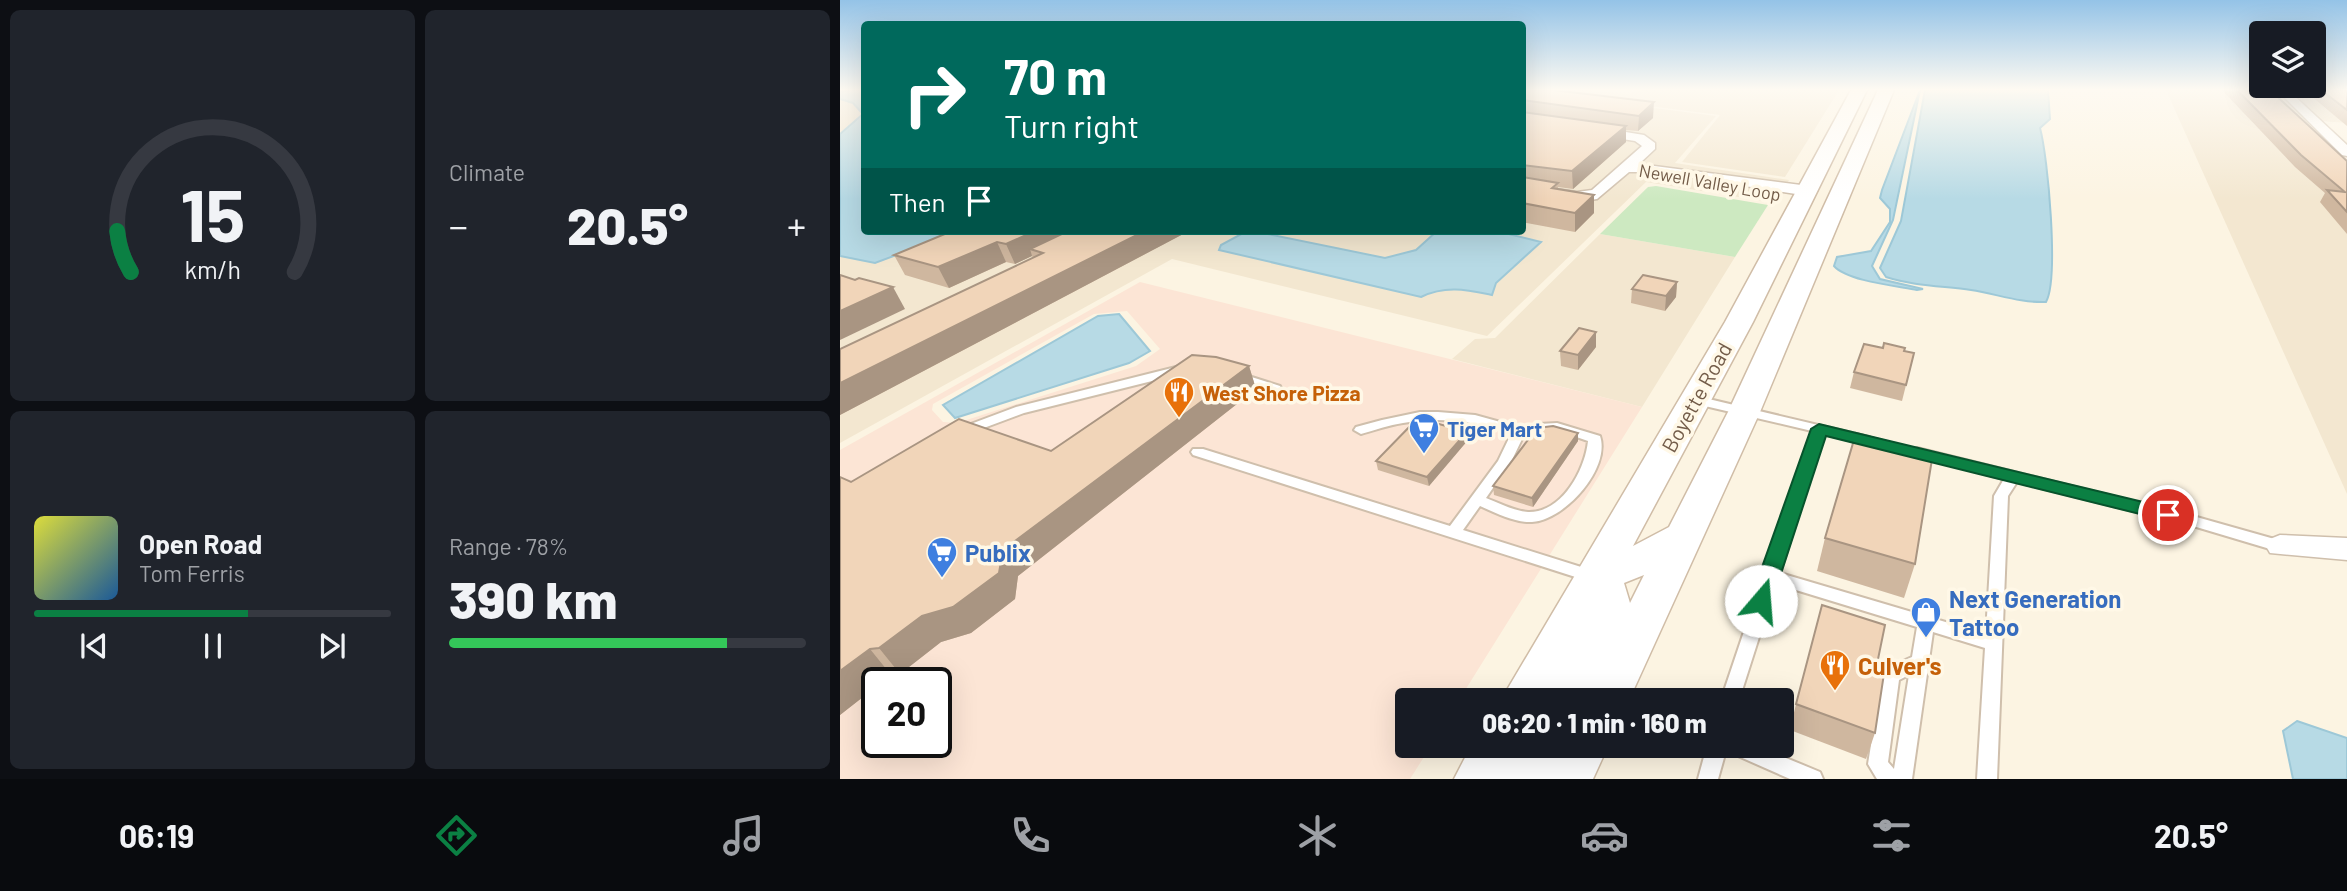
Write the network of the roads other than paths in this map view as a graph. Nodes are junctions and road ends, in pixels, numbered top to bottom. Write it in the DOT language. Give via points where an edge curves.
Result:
graph roads {
  1 [pos="1841,126"];
  2 [pos="1867,126"];
  3 [pos="2320,126"];
  4 [pos="1576,129"];
  5 [pos="2347,152"];
  6 [pos="1628,168"];
  7 [pos="1526,188"];
  8 [pos="1808,194"];
  9 [pos="1801,287"];
  10 [pos="1192,371"];
  11 [pos="1219,373"];
  12 [pos="1276,389"];
  13 [pos="1695,400"];
  14 [pos="1744,412"];
  15 [pos="1819,429"];
  16 [pos="1361,430"];
  17 [pos="1518,434"];
  18 [pos="946,438"];
  19 [pos="1881,444"];
  20 [pos="1905,449"];
  21 [pos="1198,452"];
  22 [pos="2013,476"];
  23 [pos="1477,500"];
  24 [pos="1454,532"];
  25 [pos="1684,537"];
  26 [pos="2280,546"];
  27 [pos="2347,549"];
  28 [pos="1769,576"];
  29 [pos="1594,577"];
  30 [pos="1926,624"];
  31 [pos="1992,643"];
  32 [pos="1920,662"];
  33 [pos="1532,688"];
  34 [pos="1571,688"];
  35 [pos="1611,688"];
  36 [pos="1734,688"];
  37 [pos="1492,758"];
  38 [pos="1535,758"];
  39 [pos="1577,758"];
  40 [pos="1714,758"];
  41 [pos="1765,758"];
  42 [pos="1480,779"];
  43 [pos="1524,779"];
  44 [pos="1567,779"];
  45 [pos="1708,779"];
  46 [pos="1813,779"];
  47 [pos="1889,779"];
  48 [pos="1902,779"];
  49 [pos="1987,779"];
  1 -- 8 [label="main road, Boyette Road"];
  2 -- 9 [label="main road"];
  3 -- 5 [label="street"];
  4 -- 6 [label="street" via="1649,143 1649,149"];
  6 -- 7 [label="street" via="1604,190 1588,196"];
  6 -- 8 [label="street, Newell Valley Loop"];
  8 -- 9 [label="main road" via="1816,205 1814,218 1790,271"];
  8 -- 13 [label="main road, Boyette Road"];
  9 -- 14 [label="main road"];
  10 -- 18 [label="lane" via="1178,369 1020,410"];
  11 -- 12 [label="lane"];
  13 -- 14 [label="lane"];
  13 -- 29 [label="main road, Boyette Road"];
  14 -- 15 [label="lane"];
  14 -- 25 [label="main road"];
  15 -- 19 [label="lane"];
  15 -- 28 [label="lane"];
  16 -- 17 [label="lane" via="1391,420 1436,414 1490,422 1516,429"];
  17 -- 23 [label="lane"];
  17 -- 23 [label="lane" via="1563,426 1595,439 1581,484 1564,503 1538,516"];
  20 -- 22 [label="lane"];
  21 -- 24 [label="lane"];
  22 -- 26 [label="lane"];
  22 -- 31 [label="lane" via="2001,496"];
  23 -- 24 [label="lane"];
  24 -- 29 [label="lane"];
  25 -- 29 [label="main road" via="1637,562"];
  25 -- 35 [label="main road"];
  26 -- 27 [label="street"];
  28 -- 30 [label="lane"];
  28 -- 36 [label="lane"];
  29 -- 33 [label="main road, Boyette Road"];
  29 -- 34 [label="main road" via="1608,592 1608,615"];
  30 -- 31 [label="lane"];
  30 -- 32 [label="lane"];
  31 -- 49 [label="lane"];
  32 -- 47 [label="lane" via="1891,675 1878,764"];
  32 -- 48 [label="lane"];
  37 -- 42 [label="main road"];
  38 -- 43 [label="main road"];
  39 -- 44 [label="main road"];
  40 -- 45 [label="lane"];
  41 -- 46 [label="lane"];
}
